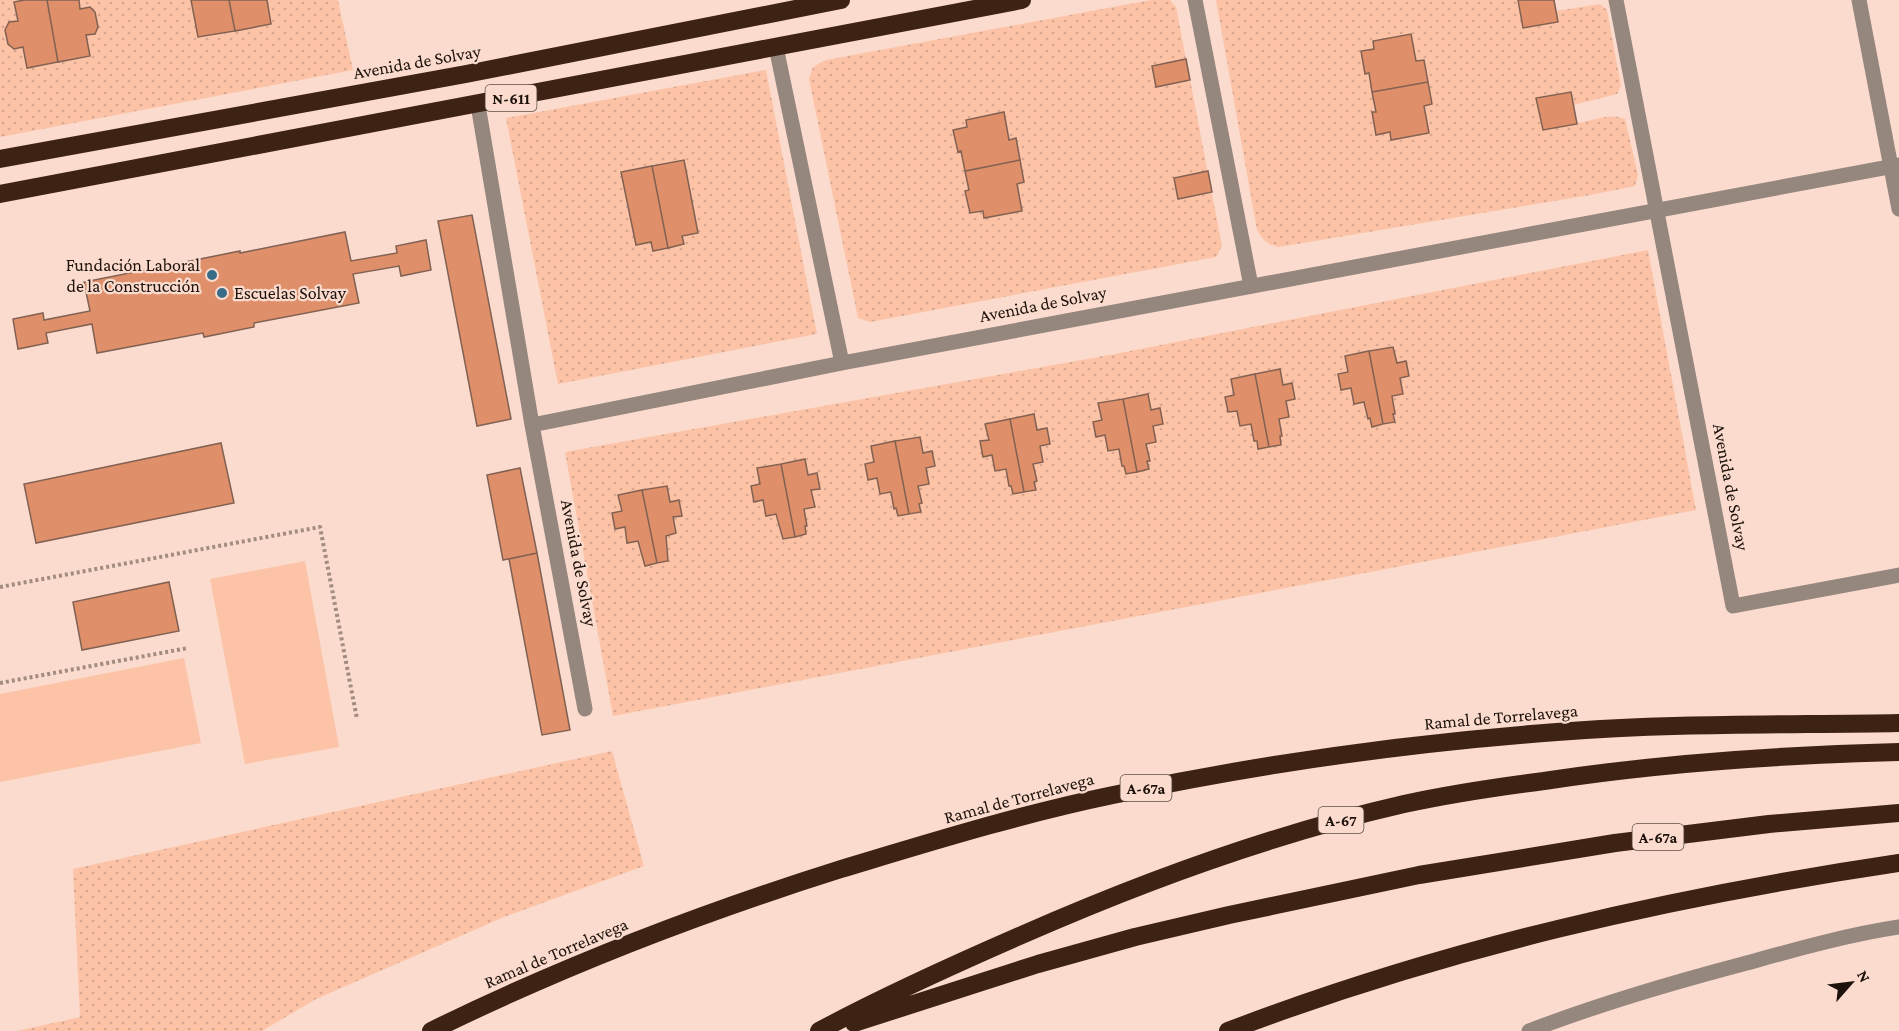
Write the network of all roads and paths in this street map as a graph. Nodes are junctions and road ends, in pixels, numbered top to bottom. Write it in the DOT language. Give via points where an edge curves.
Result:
graph roads {
  1 [pos="841,0"];
  2 [pos="1022,0"];
  3 [pos="1195,0"];
  4 [pos="1616,0"];
  5 [pos="1859,0"];
  6 [pos="776,47"];
  7 [pos="478,105"];
  8 [pos="0,159"];
  9 [pos="1895,166"];
  10 [pos="0,194"];
  11 [pos="1899,209"];
  12 [pos="1656,210"];
  13 [pos="1251,286"];
  14 [pos="842,363"];
  15 [pos="532,425"];
  16 [pos="1899,575"];
  17 [pos="0,587"];
  18 [pos="188,648"];
  19 [pos="0,683"];
  20 [pos="585,709"];
  21 [pos="357,719"];
  22 [pos="1899,723"];
  23 [pos="1899,752"];
  24 [pos="1899,813"];
  25 [pos="1899,863"];
  26 [pos="1899,927"];
  27 [pos="431,1031"];
  28 [pos="819,1031"];
  29 [pos="832,1031"];
  30 [pos="1228,1031"];
  31 [pos="1529,1031"];
  1 -- 8 [label="highway, Avenida de Solvay / N-611" via="466,74"];
  2 -- 6 [label="highway, N-611"];
  3 -- 13 [label="street"];
  4 -- 12 [label="street, Avenida de Solvay"];
  5 -- 9 [label="street"];
  6 -- 7 [label="highway, N-611"];
  6 -- 14 [label="street"];
  7 -- 10 [label="highway, N-611"];
  7 -- 15 [label="street, Avenida de Solvay"];
  9 -- 11 [label="street"];
  9 -- 12 [label="street, Avenida de Solvay"];
  12 -- 13 [label="street, Avenida de Solvay"];
  12 -- 16 [label="street, Avenida de Solvay" via="1733,606"];
  13 -- 14 [label="street, Avenida de Solvay"];
  14 -- 15 [label="street, Avenida de Solvay"];
  15 -- 20 [label="street, Avenida de Solvay"];
  17 -- 21 [label="path" via="320,527"];
  18 -- 19 [label="path"];
  22 -- 27 [label="highway, Ramal de Torrelavega / A-67a" via="1561,731 1444,742 1110,795 925,844 783,888 609,952"];
  23 -- 28 [label="highway, A-67" via="1738,758 1606,771 1468,791 1332,822 1198,864 1087,906 976,954"];
  24 -- 29 [label="highway, A-67a" via="1615,843 1419,875 1135,937 1028,967"];
  25 -- 30 [label="highway" via="1687,899 1563,927 1377,978"];
  26 -- 31 [label="street" via="1721,969 1604,1003"];
}
